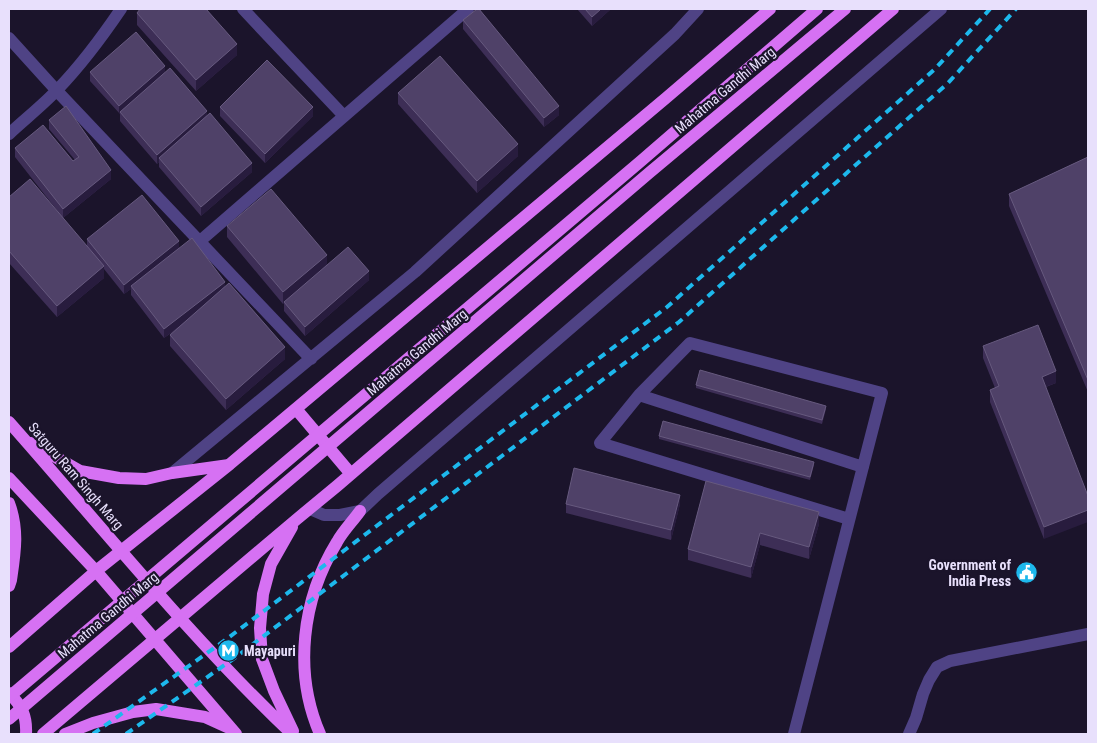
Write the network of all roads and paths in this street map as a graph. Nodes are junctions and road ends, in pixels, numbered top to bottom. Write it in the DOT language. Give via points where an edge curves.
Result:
graph roads {
  1 [pos="121,9"];
  2 [pos="244,9"];
  3 [pos="468,9"];
  4 [pos="698,9"];
  5 [pos="770,9"];
  6 [pos="818,9"];
  7 [pos="845,9"];
  8 [pos="893,9"];
  9 [pos="942,9"];
  10 [pos="9,38"];
  11 [pos="57,91"];
  12 [pos="344,116"];
  13 [pos="9,134"];
  14 [pos="200,241"];
  15 [pos="311,359"];
  16 [pos="638,395"];
  17 [pos="296,409"];
  18 [pos="9,422"];
  19 [pos="22,438"];
  20 [pos="230,464"];
  21 [pos="863,467"];
  22 [pos="356,470"];
  23 [pos="172,473"];
  24 [pos="9,478"];
  25 [pos="9,504"];
  26 [pos="310,509"];
  27 [pos="360,512"];
  28 [pos="297,519"];
  29 [pos="849,519"];
  30 [pos="121,550"];
  31 [pos="96,571"];
  32 [pos="9,586"];
  33 [pos="180,618"];
  34 [pos="1088,634"];
  35 [pos="155,640"];
  36 [pos="9,648"];
  37 [pos="9,695"];
  38 [pos="9,720"];
  39 [pos="233,731"];
  40 [pos="26,734"];
  41 [pos="43,734"];
  42 [pos="65,734"];
  43 [pos="293,734"];
  44 [pos="320,734"];
  45 [pos="794,734"];
  46 [pos="909,734"];
  1 -- 11 [label="street"];
  2 -- 12 [label="street"];
  3 -- 12 [label="street"];
  4 -- 15 [label="street" via="675,34 415,272"];
  5 -- 17 [label="main road"];
  6 -- 37 [label="main road, Mahatma Gandhi Marg, bridge"];
  7 -- 38 [label="main road, Mahatma Gandhi Marg, bridge"];
  8 -- 22 [label="main road"];
  9 -- 27 [label="street"];
  10 -- 11 [label="street"];
  11 -- 13 [label="street"];
  11 -- 14 [label="street"];
  12 -- 14 [label="street"];
  14 -- 15 [label="street"];
  15 -- 23 [label="street"];
  16 -- 21 [label="street"];
  16 -- 21 [label="street" via="690,343 882,393"];
  16 -- 29 [label="street" via="600,443"];
  17 -- 20 [label="main road"];
  17 -- 22 [label="main road"];
  18 -- 19 [label="main road, Satguru Ram Singh Marg"];
  19 -- 23 [label="main road" via="80,470 119,478 146,479"];
  19 -- 30 [label="main road, Satguru Ram Singh Marg"];
  20 -- 23 [label="main road"];
  20 -- 30 [label="main road"];
  21 -- 29 [label="street"];
  22 -- 26 [label="main road"];
  24 -- 31 [label="main road"];
  25 -- 32 [label="main road" via="14,516 16,542"];
  26 -- 27 [label="street" via="324,515"];
  26 -- 28 [label="main road"];
  27 -- 44 [label="main road" via="337,541 320,575 309,610 304,648 306,685"];
  28 -- 33 [label="main road"];
  28 -- 43 [label="main road" via="271,564 263,594 260,628 262,659"];
  29 -- 45 [label="street"];
  30 -- 31 [label="main road"];
  30 -- 33 [label="main road, Satguru Ram Singh Marg"];
  31 -- 35 [label="main road"];
  31 -- 36 [label="main road"];
  33 -- 35 [label="main road"];
  33 -- 43 [label="main road" via="259,703"];
  34 -- 46 [label="street" via="950,661 937,667"];
  35 -- 39 [label="main road"];
  35 -- 41 [label="main road"];
  37 -- 40 [label="main road" via="23,711"];
  39 -- 42 [label="main road" via="205,717 156,710 117,716"];
}
